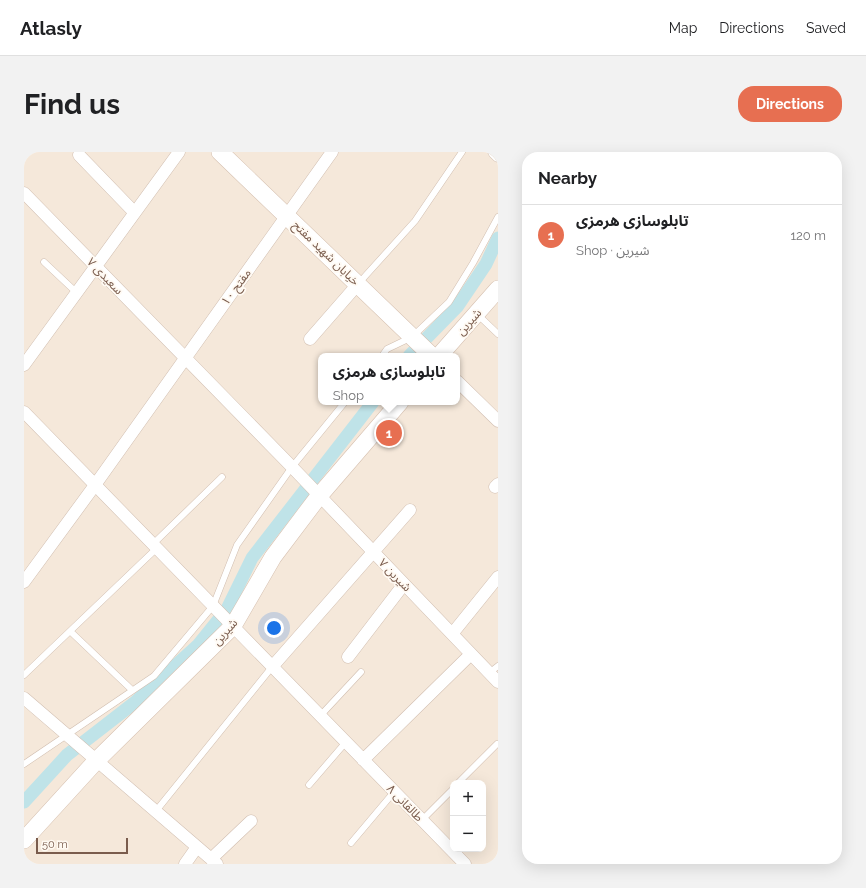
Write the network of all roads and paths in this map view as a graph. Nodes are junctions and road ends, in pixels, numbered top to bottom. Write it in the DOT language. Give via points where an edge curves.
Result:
graph roads {
  1 [pos="179,152"];
  2 [pos="220,152"];
  3 [pos="332,152"];
  4 [pos="462,152"];
  5 [pos="494,152"];
  6 [pos="79,155"];
  7 [pos="498,156"];
  8 [pos="24,193"];
  9 [pos="134,212"];
  10 [pos="287,216"];
  11 [pos="498,217"];
  12 [pos="44,262"];
  13 [pos="96,266"];
  14 [pos="358,284"];
  15 [pos="498,289"];
  16 [pos="76,292"];
  17 [pos="476,314"];
  18 [pos="498,334"];
  19 [pos="412,337"];
  20 [pos="310,339"];
  21 [pos="384,353"];
  22 [pos="429,353"];
  23 [pos="442,353"];
  24 [pos="186,358"];
  25 [pos="24,365"];
  26 [pos="460,384"];
  27 [pos="343,405"];
  28 [pos="397,405"];
  29 [pos="24,412"];
  30 [pos="498,421"];
  31 [pos="292,467"];
  32 [pos="222,477"];
  33 [pos="95,485"];
  34 [pos="319,496"];
  35 [pos="410,510"];
  36 [pos="155,546"];
  37 [pos="373,552"];
  38 [pos="498,577"];
  39 [pos="24,582"];
  40 [pos="404,584"];
  41 [pos="213,606"];
  42 [pos="233,626"];
  43 [pos="71,632"];
  44 [pos="452,634"];
  45 [pos="471,654"];
  46 [pos="348,657"];
  47 [pos="272,667"];
  48 [pos="494,670"];
  49 [pos="362,672"];
  50 [pos="24,675"];
  51 [pos="498,682"];
  52 [pos="132,690"];
  53 [pos="24,698"];
  54 [pos="320,716"];
  55 [pos="67,734"];
  56 [pos="346,742"];
  57 [pos="497,744"];
  58 [pos="97,760"];
  59 [pos="364,760"];
  60 [pos="24,764"];
  61 [pos="461,780"];
  62 [pos="309,785"];
  63 [pos="450,791"];
  64 [pos="394,792"];
  65 [pos="156,811"];
  66 [pos="422,820"];
  67 [pos="251,821"];
  68 [pos="24,840"];
  69 [pos="351,843"];
  70 [pos="198,847"];
  71 [pos="214,861"];
  72 [pos="184,864"];
  73 [pos="465,864"];
  1 -- 9 [label="street"];
  2 -- 10 [label="street, خیابان شهید مفتح"];
  3 -- 10 [label="street, مفتح ۱۰"];
  4 -- 14 [label="lane" via="415,221"];
  5 -- 7 [label="street"];
  6 -- 9 [label="street"];
  8 -- 13 [label="street, سعیدی ۷"];
  9 -- 13 [label="street"];
  10 -- 14 [label="street, خیابان شهید مفتح"];
  10 -- 24 [label="street, مفتح ۱۰"];
  11 -- 19 [label="lane" via="449,302"];
  12 -- 16 [label="lane"];
  13 -- 16 [label="street"];
  13 -- 24 [label="street, سعیدی ۷"];
  14 -- 19 [label="street, خیابان شهید مفتح"];
  14 -- 20 [label="street"];
  15 -- 17 [label="street, شیرین"];
  16 -- 25 [label="street"];
  17 -- 18 [label="lane"];
  17 -- 23 [label="street, شیرین"];
  19 -- 21 [label="lane" via="387,349"];
  19 -- 22 [label="street, خیابان شهید مفتح"];
  24 -- 31 [label="street, سعیدی ۷"];
  24 -- 33 [label="street, مفتح ۱۰"];
  26 -- 30 [label="street"];
  27 -- 31 [label="lane"];
  28 -- 34 [label="street, شیرین"];
  29 -- 33 [label="street, طالقانی ۸"];
  31 -- 34 [label="street, شیرین ۷"];
  31 -- 41 [label="lane" via="236,545"];
  32 -- 36 [label="lane"];
  33 -- 36 [label="street, طالقانی ۸"];
  33 -- 39 [label="street, مفتح ۱۰"];
  34 -- 37 [label="street, شیرین ۷"];
  34 -- 42 [label="street, شیرین" via="273,557"];
  35 -- 37 [label="street"];
  36 -- 41 [label="street, طالقانی ۸"];
  36 -- 43 [label="lane"];
  37 -- 40 [label="street, شیرین ۷"];
  37 -- 47 [label="street"];
  38 -- 44 [label="street"];
  40 -- 44 [label="street, شیرین ۷"];
  40 -- 46 [label="street"];
  41 -- 42 [label="street, طالقانی ۸"];
  41 -- 52 [label="lane" via="154,676"];
  42 -- 47 [label="street, طالقانی ۸"];
  42 -- 58 [label="street, شیرین"];
  43 -- 50 [label="lane"];
  43 -- 52 [label="lane"];
  44 -- 45 [label="street, شیرین ۷"];
  45 -- 48 [label="street, شیرین ۷"];
  45 -- 59 [label="street"];
  47 -- 54 [label="street, طالقانی ۸"];
  47 -- 65 [label="lane"];
  48 -- 51 [label="street, شیرین ۷"];
  49 -- 54 [label="lane"];
  52 -- 55 [label="lane"];
  53 -- 55 [label="street"];
  54 -- 56 [label="street, طالقانی ۸"];
  55 -- 58 [label="street"];
  55 -- 60 [label="lane"];
  56 -- 59 [label="street, طالقانی ۸"];
  56 -- 62 [label="lane"];
  57 -- 61 [label="lane"];
  58 -- 65 [label="street"];
  58 -- 68 [label="street, شیرین"];
  59 -- 64 [label="street, طالقانی ۸"];
  63 -- 66 [label="lane"];
  64 -- 66 [label="street, طالقانی ۸"];
  64 -- 69 [label="lane"];
  65 -- 70 [label="street"];
  66 -- 73 [label="street, طالقانی ۸"];
  67 -- 71 [label="street"];
  70 -- 71 [label="street"];
  70 -- 72 [label="street"];
}
